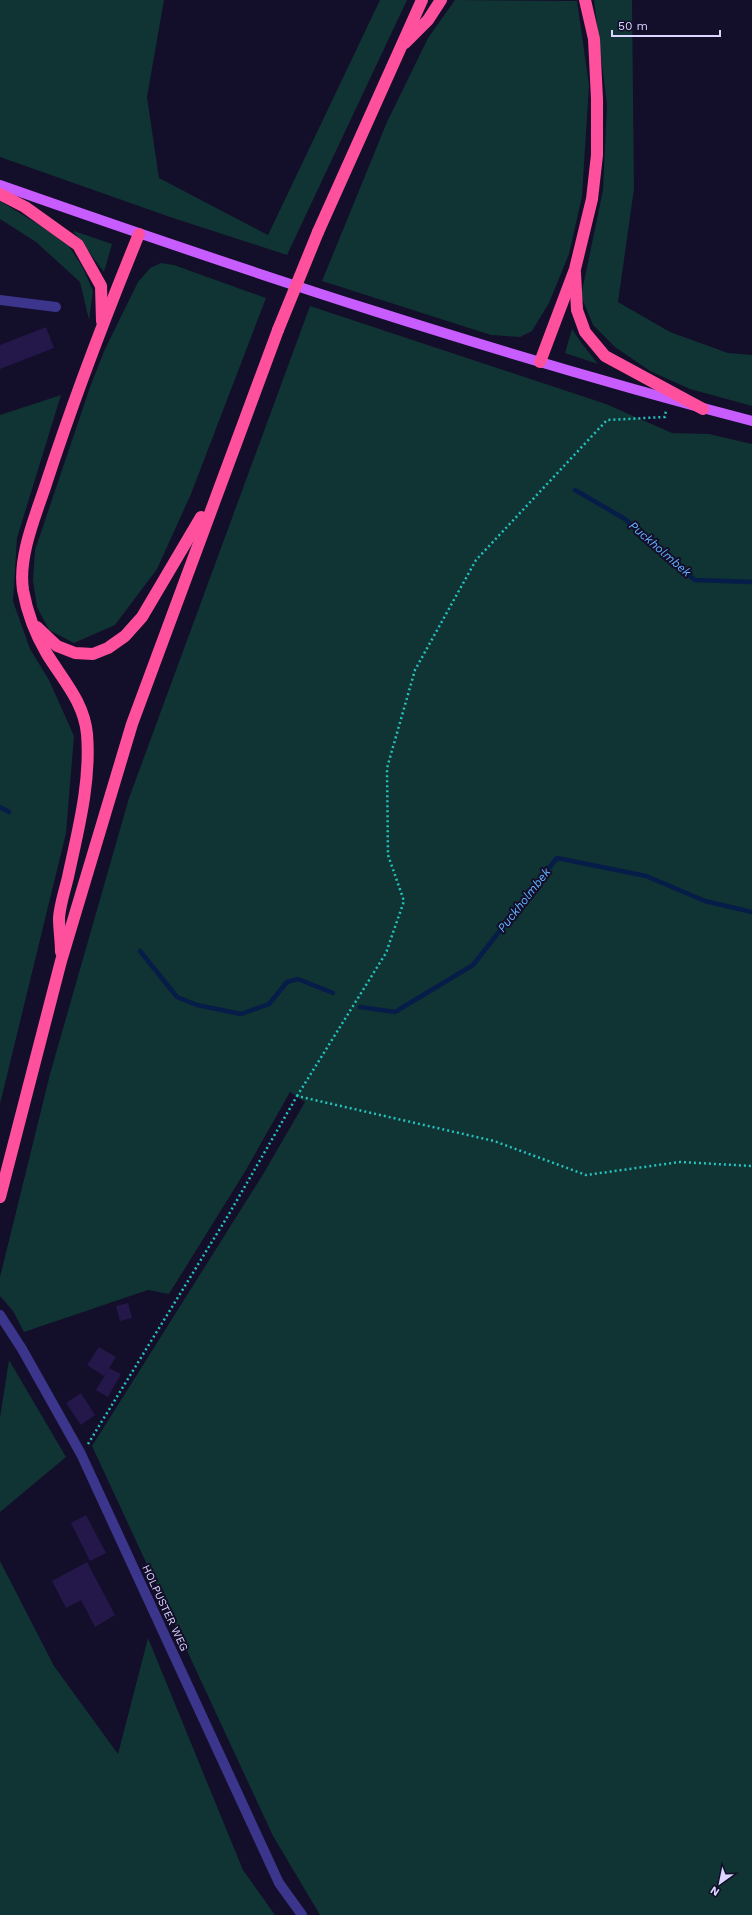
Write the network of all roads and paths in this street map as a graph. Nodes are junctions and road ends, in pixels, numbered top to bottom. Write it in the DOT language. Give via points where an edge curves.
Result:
graph roads {
  1 [pos="422,0"];
  2 [pos="441,0"];
  3 [pos="585,0"];
  4 [pos="399,50"];
  5 [pos="0,185"];
  6 [pos="0,194"];
  7 [pos="139,234"];
  8 [pos="575,269"];
  9 [pos="0,300"];
  10 [pos="56,307"];
  11 [pos="102,326"];
  12 [pos="540,362"];
  13 [pos="669,399"];
  14 [pos="703,408"];
  15 [pos="752,421"];
  16 [pos="217,492"];
  17 [pos="31,620"];
  18 [pos="61,961"];
  19 [pos="297,1096"];
  20 [pos="752,1166"];
  21 [pos="0,1197"];
  22 [pos="0,1315"];
  23 [pos="81,1454"];
  24 [pos="302,1915"];
  1 -- 4 [label="highway"];
  2 -- 4 [label="highway" via="428,20"];
  3 -- 8 [label="highway" via="594,39 597,155 592,199"];
  4 -- 16 [label="highway, bridge" via="318,232"];
  5 -- 7 [label="main road"];
  6 -- 11 [label="highway" via="25,207 78,245 101,286"];
  7 -- 11 [label="highway"];
  7 -- 12 [label="main road" via="316,293"];
  8 -- 12 [label="highway"];
  8 -- 14 [label="highway" via="577,310 585,332 605,356"];
  9 -- 10 [label="street"];
  11 -- 17 [label="highway" via="62,435 28,540 23,588"];
  12 -- 13 [label="main road"];
  13 -- 14 [label="main road"];
  13 -- 19 [label="path" via="665,417 607,420 549,480 476,560 415,670 387,768 388,855 404,901 386,953"];
  14 -- 15 [label="main road"];
  16 -- 17 [label="highway" via="142,617 125,636 108,648 93,654 75,653 57,646"];
  16 -- 18 [label="highway" via="132,724"];
  17 -- 18 [label="highway" via="46,652 83,712 87,734 83,795 60,917"];
  18 -- 21 [label="highway"];
  19 -- 20 [label="path" via="494,1141 586,1175 680,1162"];
  19 -- 23 [label="path" via="229,1214"];
  22 -- 23 [label="street, HOLPUSTER WEG"];
  23 -- 24 [label="street, HOLPUSTER WEG" via="279,1883"];
}
